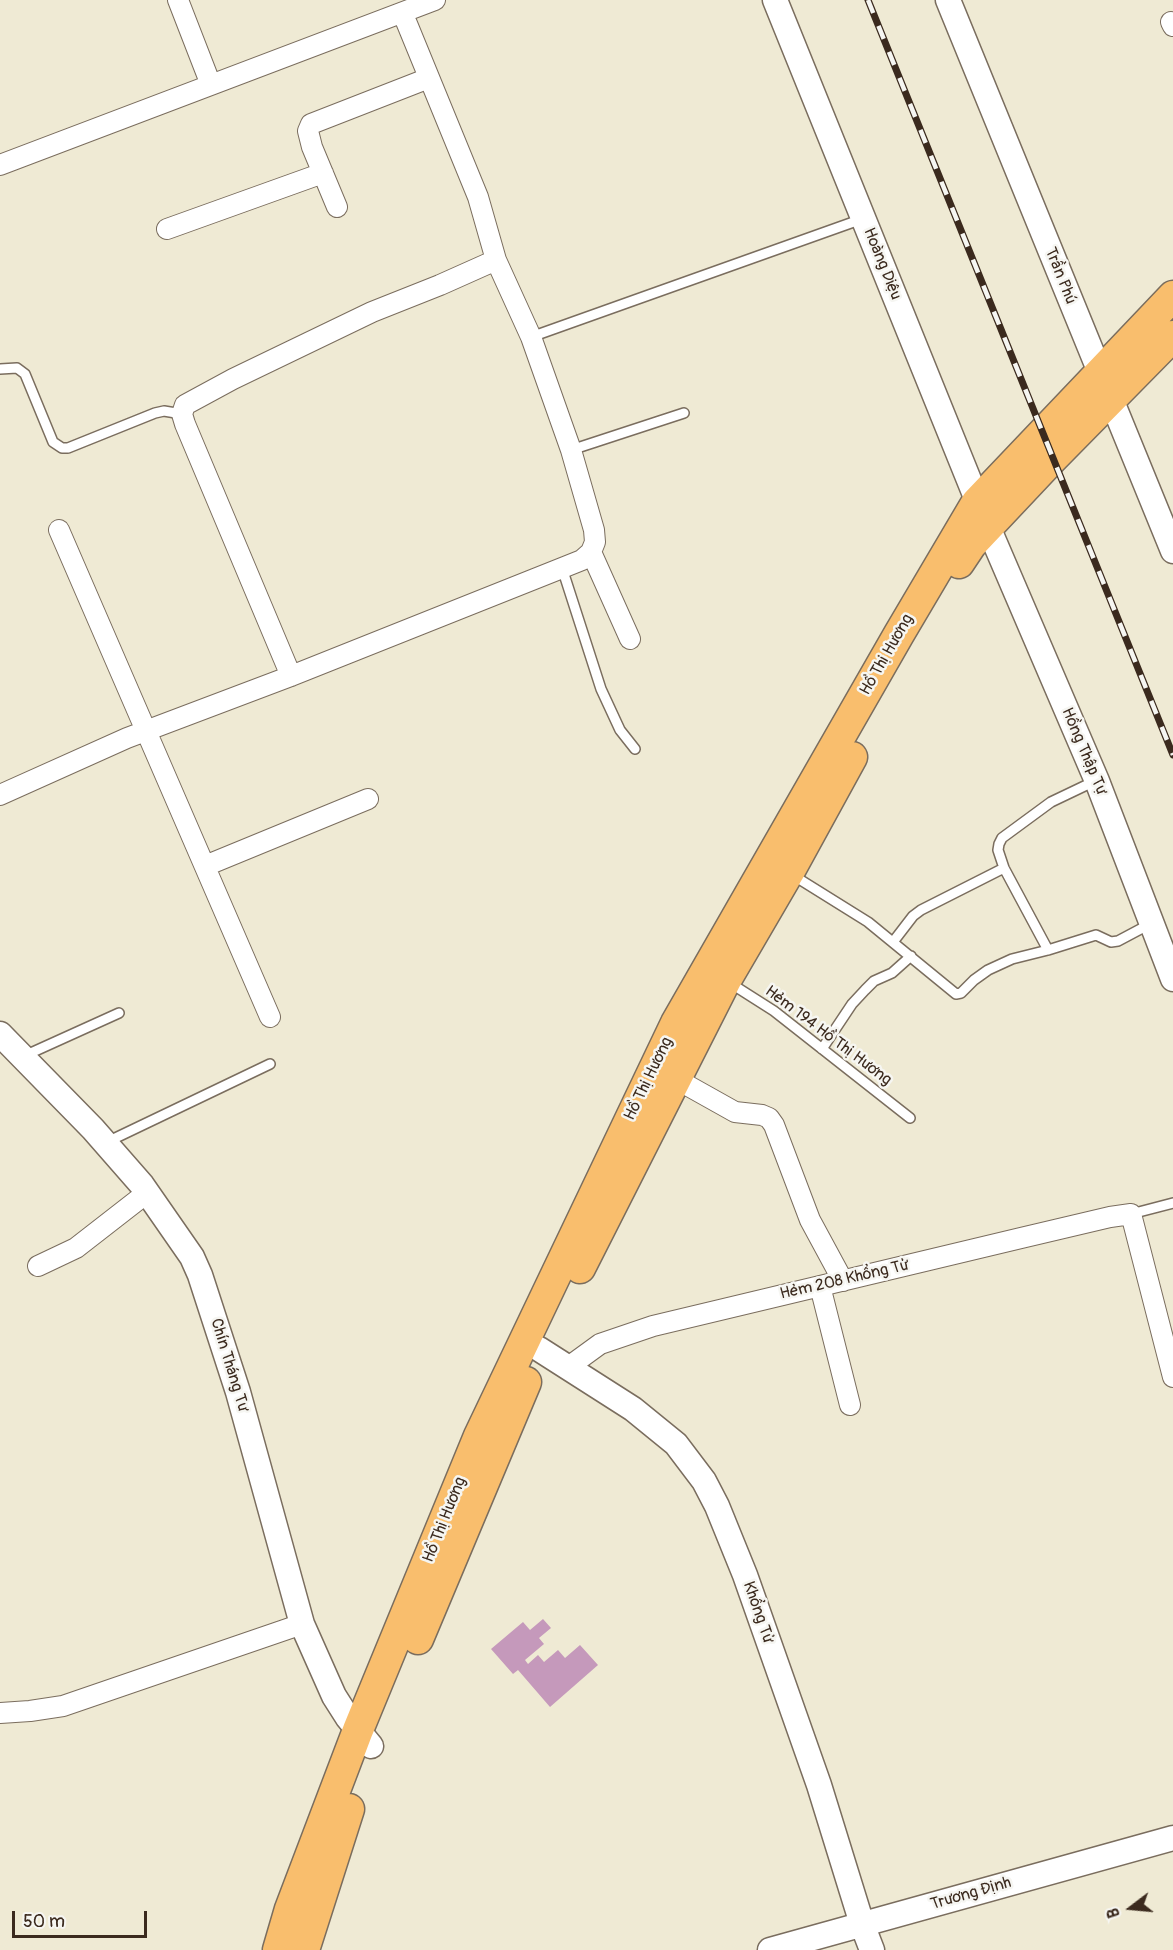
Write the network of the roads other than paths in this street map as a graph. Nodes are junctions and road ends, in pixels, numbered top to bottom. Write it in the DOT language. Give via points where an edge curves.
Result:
graph roads {
  1 [pos="178,0"];
  2 [pos="775,0"];
  3 [pos="948,0"];
  4 [pos="418,5"];
  5 [pos="429,78"];
  6 [pos="211,85"];
  7 [pos="0,165"];
  8 [pos="323,173"];
  9 [pos="337,207"];
  10 [pos="863,218"];
  11 [pos="167,229"];
  12 [pos="496,260"];
  13 [pos="1173,296"];
  14 [pos="1173,336"];
  15 [pos="531,337"];
  16 [pos="0,369"];
  17 [pos="1100,372"];
  18 [pos="1111,400"];
  19 [pos="684,413"];
  20 [pos="182,414"];
  21 [pos="571,450"];
  22 [pos="983,514"];
  23 [pos="59,530"];
  24 [pos="1173,551"];
  25 [pos="591,552"];
  26 [pos="562,568"];
  27 [pos="630,639"];
  28 [pos="291,676"];
  29 [pos="146,731"];
  30 [pos="634,749"];
  31 [pos="1096,781"];
  32 [pos="0,795"];
  33 [pos="368,799"];
  34 [pos="205,866"];
  35 [pos="1004,868"];
  36 [pos="789,872"];
  37 [pos="1152,923"];
  38 [pos="893,942"];
  39 [pos="1048,950"];
  40 [pos="911,956"];
  41 [pos="1173,979"];
  42 [pos="726,980"];
  43 [pos="119,1013"];
  44 [pos="270,1017"];
  45 [pos="0,1034"];
  46 [pos="822,1048"];
  47 [pos="22,1057"];
  48 [pos="270,1064"];
  49 [pos="676,1079"];
  50 [pos="910,1118"];
  51 [pos="105,1143"];
  52 [pos="148,1192"];
  53 [pos="1173,1203"];
  54 [pos="1131,1214"];
  55 [pos="38,1266"];
  56 [pos="843,1281"];
  57 [pos="820,1286"];
  58 [pos="539,1349"];
  59 [pos="567,1368"];
  60 [pos="1173,1377"];
  61 [pos="850,1405"];
  62 [pos="302,1624"];
  63 [pos="0,1713"];
  64 [pos="365,1738"];
  65 [pos="1173,1838"];
  66 [pos="862,1924"];
  67 [pos="278,1950"];
  68 [pos="304,1950"];
  69 [pos="770,1950"];
  70 [pos="872,1950"];
  1 -- 6 [label="street"];
  2 -- 10 [label="street, Hoàng Diệu"];
  3 -- 17 [label="street, Trần Phú"];
  4 -- 5 [label="street"];
  4 -- 6 [label="street"];
  5 -- 8 [label="street" via="311,124 308,131"];
  5 -- 12 [label="street" via="478,197"];
  6 -- 7 [label="street"];
  8 -- 9 [label="street"];
  8 -- 11 [label="street"];
  10 -- 15 [label="lane"];
  10 -- 22 [label="street, Hoàng Diệu"];
  12 -- 15 [label="street"];
  12 -- 20 [label="street" via="372,312 233,379 185,405"];
  13 -- 17 [label="main road, Hồ Thị Hương"];
  14 -- 18 [label="main road, Hồ Thị Hương"];
  15 -- 21 [label="street"];
  16 -- 20 [label="lane" via="17,368 25,374 52,442 62,448 155,413"];
  17 -- 18 [label="street, Trần Phú"];
  17 -- 22 [label="main road, Hồ Thị Hương"];
  18 -- 22 [label="main road, Hồ Thị Hương" via="1052,459"];
  18 -- 24 [label="street, Trần Phú"];
  19 -- 21 [label="lane"];
  20 -- 28 [label="street"];
  21 -- 25 [label="street" via="594,530"];
  22 -- 31 [label="street, Hồng Thập Tự"];
  22 -- 36 [label="main road, Hồ Thị Hương" via="972,545"];
  22 -- 64 [label="main road, Hồ Thị Hương" via="899,634 676,1023 479,1436"];
  23 -- 29 [label="street"];
  25 -- 26 [label="street"];
  25 -- 27 [label="street"];
  26 -- 28 [label="street"];
  26 -- 30 [label="lane" via="601,689 620,730"];
  28 -- 29 [label="street"];
  29 -- 32 [label="street"];
  29 -- 34 [label="street"];
  31 -- 35 [label="lane" via="1051,802 1002,838 998,850"];
  31 -- 37 [label="street, Hồng Thập Tự"];
  33 -- 34 [label="street"];
  34 -- 44 [label="street"];
  35 -- 38 [label="lane" via="921,910"];
  35 -- 39 [label="lane"];
  36 -- 38 [label="lane"];
  36 -- 42 [label="main road, Hồ Thị Hương"];
  37 -- 39 [label="lane" via="1118,941 1096,935"];
  37 -- 41 [label="street, Hồng Thập Tự"];
  38 -- 40 [label="lane"];
  39 -- 40 [label="lane" via="998,965 962,993 956,993"];
  40 -- 46 [label="lane" via="865,990"];
  42 -- 46 [label="lane, Hẻm 194 Hồ Thị Hương"];
  42 -- 49 [label="main road, Hồ Thị Hương"];
  43 -- 47 [label="lane"];
  45 -- 47 [label="street, Chín Tháng Tư"];
  46 -- 50 [label="lane, Hẻm 194 Hồ Thị Hương"];
  47 -- 51 [label="street, Chín Tháng Tư"];
  48 -- 51 [label="lane"];
  49 -- 56 [label="street" via="735,1112 769,1118 810,1220"];
  49 -- 58 [label="main road, Hồ Thị Hương"];
  51 -- 52 [label="street, Chín Tháng Tư"];
  52 -- 55 [label="street" via="76,1248"];
  52 -- 62 [label="street, Chín Tháng Tư" via="200,1275 238,1392"];
  53 -- 54 [label="lane, Hẻm 208 Khổng Tử"];
  54 -- 56 [label="street, Hẻm 208 Khổng Tử"];
  54 -- 60 [label="street"];
  56 -- 57 [label="street, Hẻm 208 Khổng Tử"];
  57 -- 59 [label="street, Hẻm 208 Khổng Tử" via="627,1334 600,1344"];
  57 -- 61 [label="street"];
  58 -- 59 [label="street, Khổng Tử"];
  58 -- 64 [label="main road, Hồ Thị Hương"];
  59 -- 66 [label="street, Khổng Tử" via="656,1427 676,1444 704,1481 745,1575 819,1785"];
  62 -- 63 [label="street" via="63,1706"];
  62 -- 64 [label="street, Chín Tháng Tư" via="334,1696"];
  64 -- 67 [label="main road, Hồ Thị Hương" via="290,1909"];
  64 -- 68 [label="main road, Hồ Thị Hương" via="354,1792"];
  65 -- 66 [label="street, Trương Định"];
  66 -- 69 [label="street, Trương Định"];
  66 -- 70 [label="street, Khổng Tử"];
}
